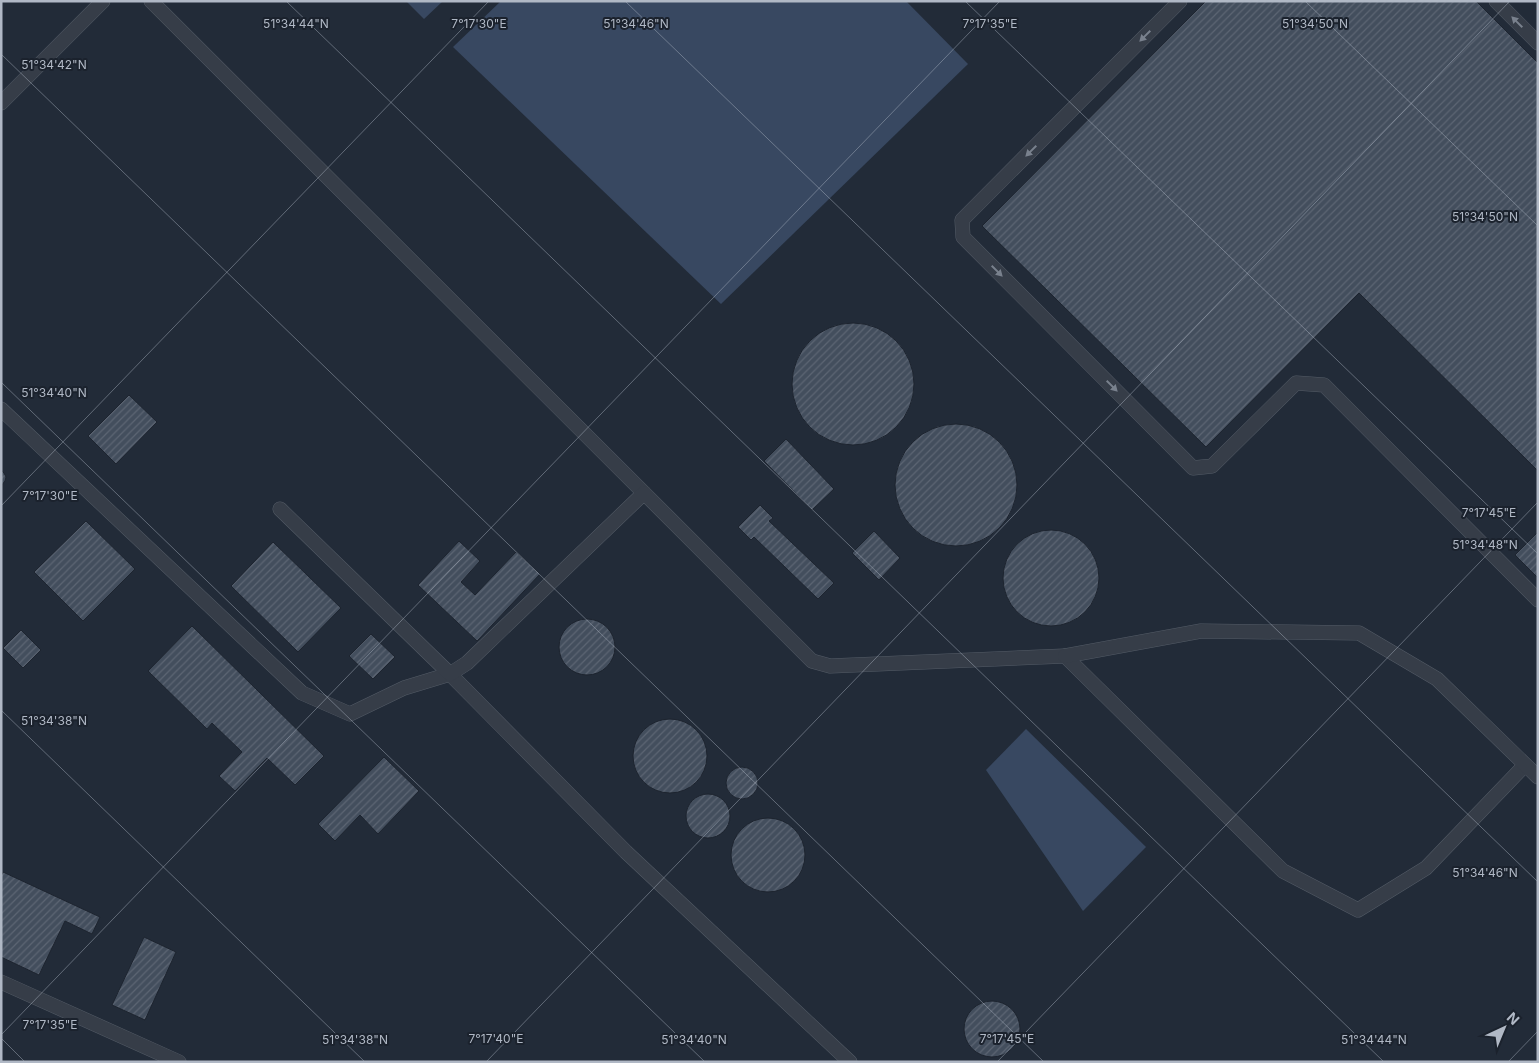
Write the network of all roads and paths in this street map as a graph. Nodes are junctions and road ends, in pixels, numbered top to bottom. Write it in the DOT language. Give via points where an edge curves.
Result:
graph roads {
  1 [pos="103,1"];
  2 [pos="151,1"];
  3 [pos="1180,1"];
  4 [pos="1496,1"];
  5 [pos="1538,43"];
  6 [pos="1,104"];
  7 [pos="1,408"];
  8 [pos="644,493"];
  9 [pos="280,508"];
  10 [pos="1538,600"];
  11 [pos="1065,656"];
  12 [pos="450,674"];
  13 [pos="1526,765"];
  14 [pos="1538,777"];
  15 [pos="1,982"];
  16 [pos="179,1062"];
  17 [pos="850,1062"];
  1 -- 6 [label="lane"];
  2 -- 8 [label="lane"];
  3 -- 10 [label="lane, one-way" via="962,220 963,237 1193,468 1212,466 1296,383 1324,385"];
  5 -- 4 [label="lane, one-way"];
  7 -- 12 [label="lane" via="302,693 350,714 404,688"];
  8 -- 11 [label="lane" via="812,661 830,666"];
  8 -- 12 [label="lane" via="467,664"];
  9 -- 12 [label="lane"];
  11 -- 13 [label="lane" via="1201,631 1359,633 1437,679"];
  11 -- 13 [label="lane" via="1283,871 1358,910 1426,868"];
  12 -- 17 [label="lane" via="626,852"];
  13 -- 14 [label="lane"];
  15 -- 16 [label="lane"];
}
